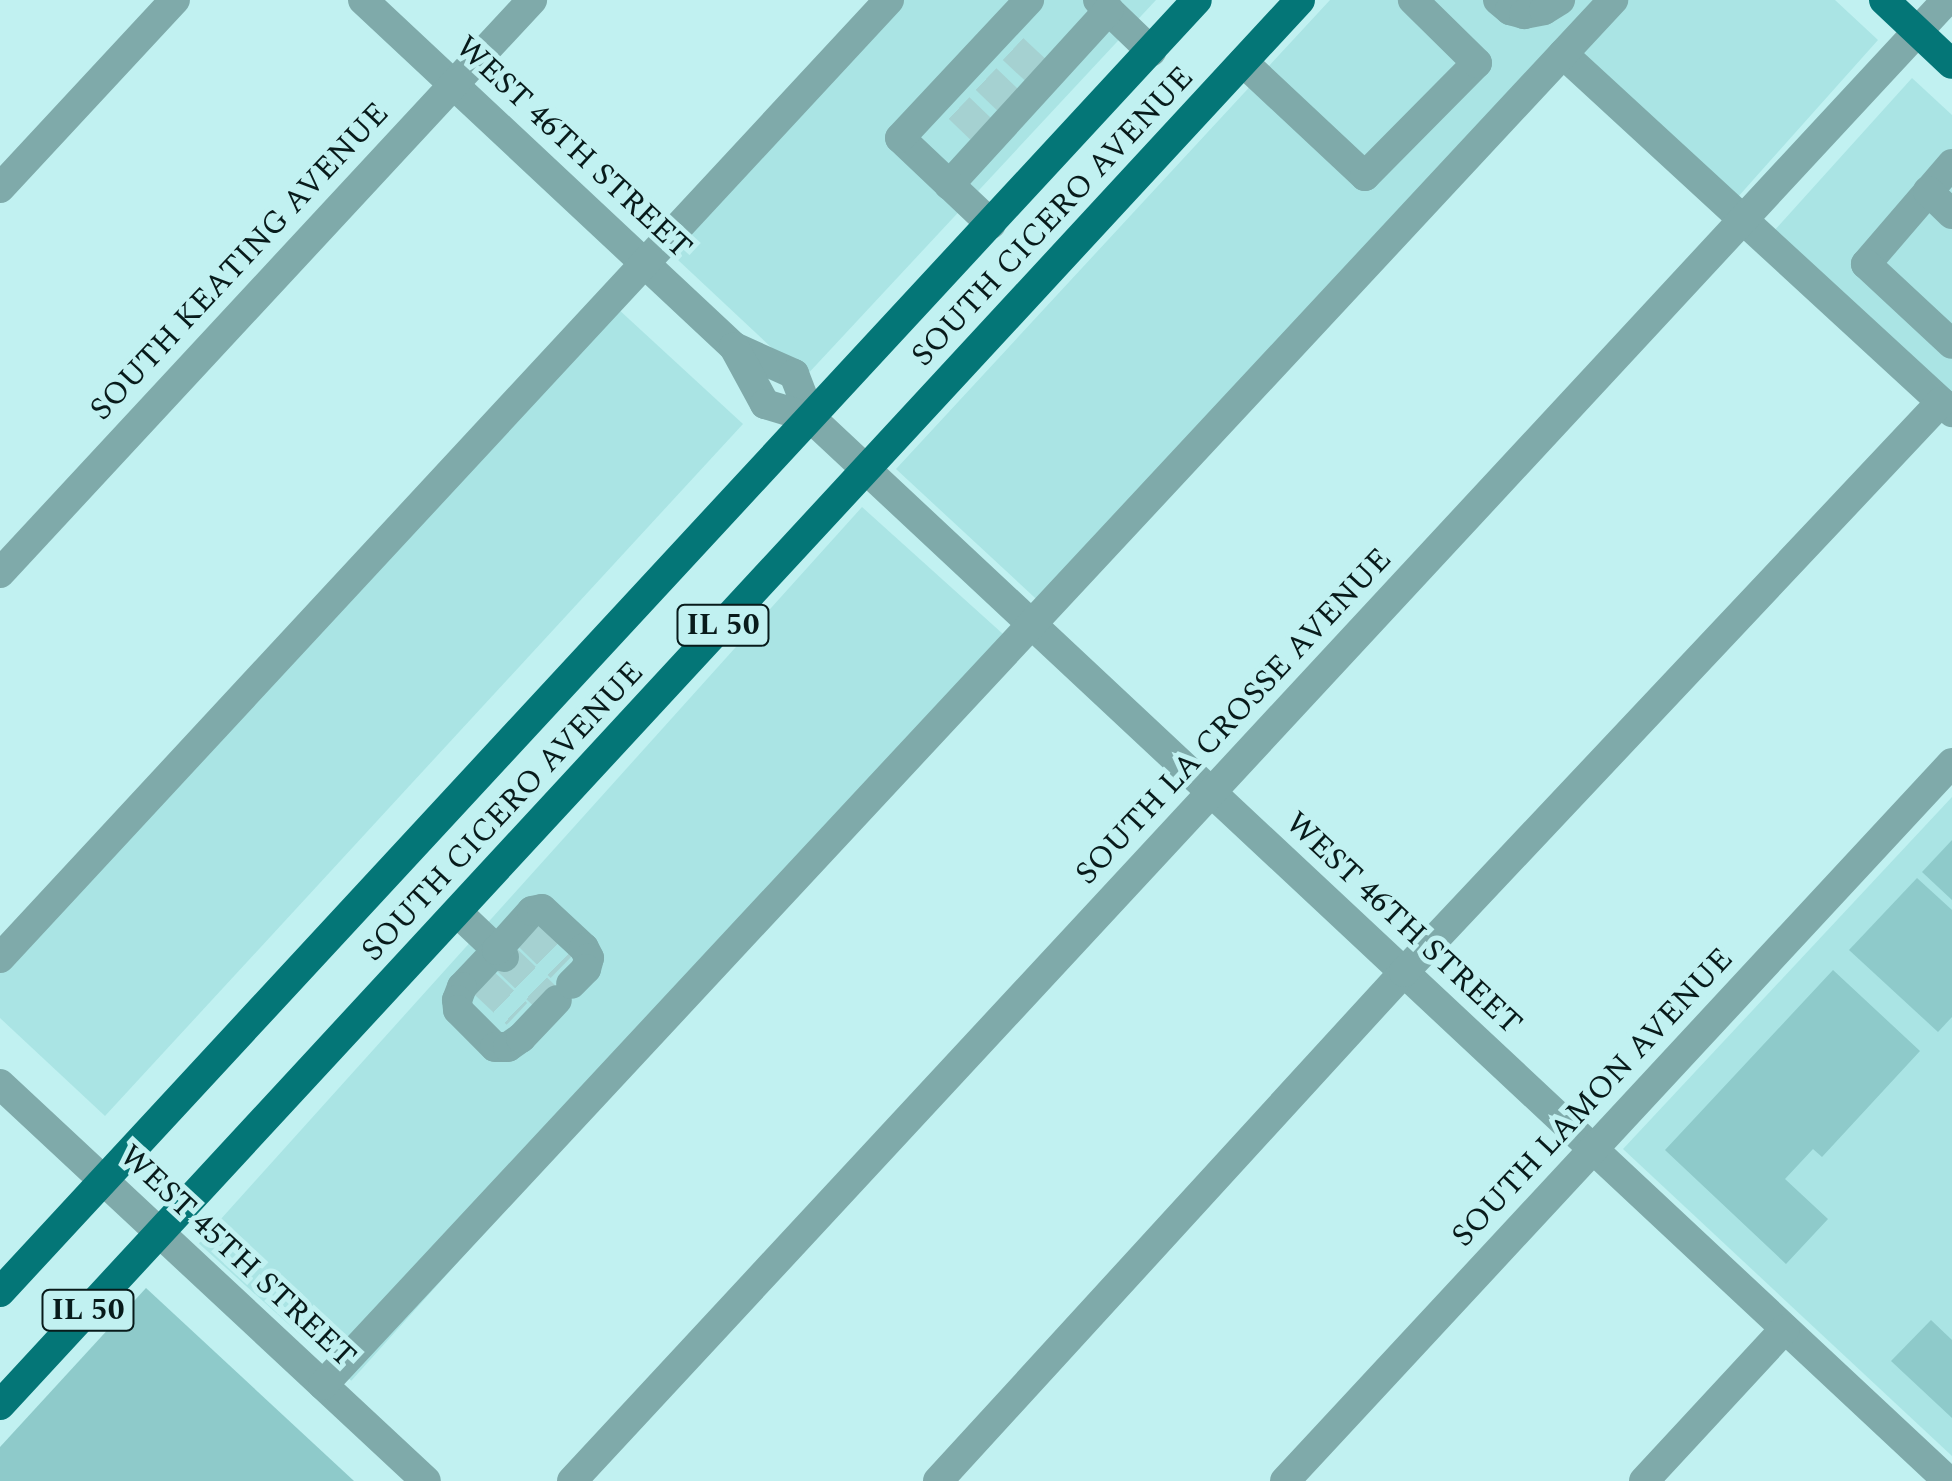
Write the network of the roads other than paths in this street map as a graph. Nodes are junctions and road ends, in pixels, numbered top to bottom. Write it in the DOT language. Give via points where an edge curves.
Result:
graph roads {
  1 [pos="175,0"];
  2 [pos="364,0"];
  3 [pos="532,0"];
  4 [pos="889,0"];
  5 [pos="1029,0"];
  6 [pos="1198,0"];
  7 [pos="1300,0"];
  8 [pos="1413,0"];
  9 [pos="1498,0"];
  10 [pos="1613,0"];
  11 [pos="1884,0"];
  12 [pos="1947,0"];
  13 [pos="1548,3"];
  14 [pos="1104,5"];
  15 [pos="1917,32"];
  16 [pos="1151,51"];
  17 [pos="1563,54"];
  18 [pos="1243,62"];
  19 [pos="1952,64"];
  20 [pos="454,84"];
  21 [pos="1952,164"];
  22 [pos="949,185"];
  23 [pos="0,188"];
  24 [pos="1928,191"];
  25 [pos="1952,214"];
  26 [pos="1743,220"];
  27 [pos="990,224"];
  28 [pos="645,263"];
  29 [pos="1952,344"];
  30 [pos="1946,407"];
  31 [pos="811,418"];
  32 [pos="867,470"];
  33 [pos="0,572"];
  34 [pos="1032,625"];
  35 [pos="1952,764"];
  36 [pos="1212,793"];
  37 [pos="457,912"];
  38 [pos="500,953"];
  39 [pos="0,958"];
  40 [pos="1404,972"];
  41 [pos="0,1084"];
  42 [pos="1593,1150"];
  43 [pos="103,1180"];
  44 [pos="160,1233"];
  45 [pos="0,1292"];
  46 [pos="1786,1329"];
  47 [pos="323,1385"];
  48 [pos="0,1405"];
  49 [pos="426,1481"];
  50 [pos="572,1481"];
  51 [pos="938,1481"];
  52 [pos="1286,1481"];
  53 [pos="1644,1481"];
  54 [pos="1948,1481"];
  1 -- 23 [label="street"];
  2 -- 20 [label="street, WEST 46TH STREET"];
  3 -- 20 [label="street, SOUTH KEATING AVENUE"];
  4 -- 28 [label="street"];
  5 -- 22 [label="street" via="978,72 900,138"];
  6 -- 16 [label="main road, SOUTH CICERO AVENUE / IL 50"];
  7 -- 18 [label="main road, SOUTH CICERO AVENUE / IL 50"];
  8 -- 18 [label="street" via="1477,62 1364,176"];
  9 -- 13 [label="street" via="1524,14"];
  10 -- 17 [label="street"];
  11 -- 15 [label="main road"];
  12 -- 15 [label="street, SOUTH LA CROSSE AVENUE"];
  14 -- 16 [label="street"];
  14 -- 22 [label="street"];
  15 -- 19 [label="main road"];
  15 -- 26 [label="street, SOUTH LA CROSSE AVENUE"];
  16 -- 27 [label="main road, SOUTH CICERO AVENUE / IL 50"];
  17 -- 26 [label="street"];
  17 -- 34 [label="street"];
  18 -- 32 [label="main road, SOUTH CICERO AVENUE / IL 50"];
  20 -- 28 [label="street, WEST 46TH STREET"];
  20 -- 33 [label="street, SOUTH KEATING AVENUE"];
  21 -- 24 [label="street"];
  22 -- 27 [label="street"];
  24 -- 25 [label="street"];
  24 -- 29 [label="street" via="1866,264"];
  26 -- 30 [label="street"];
  26 -- 36 [label="street, SOUTH LA CROSSE AVENUE"];
  27 -- 31 [label="main road, SOUTH CICERO AVENUE / IL 50"];
  28 -- 31 [label="street, WEST 46TH STREET" via="734,347 765,404"];
  28 -- 39 [label="street"];
  30 -- 40 [label="street"];
  31 -- 32 [label="street, WEST 46TH STREET"];
  31 -- 43 [label="main road, SOUTH CICERO AVENUE / IL 50"];
  32 -- 34 [label="street, WEST 46TH STREET"];
  32 -- 37 [label="main road, SOUTH CICERO AVENUE / IL 50"];
  34 -- 36 [label="street, WEST 46TH STREET"];
  34 -- 47 [label="street"];
  35 -- 42 [label="street, SOUTH LAMON AVENUE"];
  36 -- 40 [label="street, WEST 46TH STREET"];
  36 -- 50 [label="street, SOUTH LA CROSSE AVENUE"];
  37 -- 38 [label="street"];
  37 -- 44 [label="main road, SOUTH CICERO AVENUE / IL 50"];
  38 -- 38 [label="street" via="462,987 458,1010 495,1046 508,1047 524,1021 586,969 589,958 542,909 532,911"];
  40 -- 42 [label="street, WEST 46TH STREET"];
  40 -- 51 [label="street"];
  41 -- 43 [label="street, WEST 45TH STREET"];
  42 -- 46 [label="street, WEST 46TH STREET"];
  42 -- 52 [label="street, SOUTH LAMON AVENUE"];
  43 -- 44 [label="street, WEST 45TH STREET"];
  43 -- 45 [label="main road, SOUTH CICERO AVENUE / IL 50"];
  44 -- 47 [label="street, WEST 45TH STREET"];
  44 -- 48 [label="main road, SOUTH CICERO AVENUE / IL 50"];
  46 -- 53 [label="street"];
  46 -- 54 [label="street, WEST 46TH STREET"];
  47 -- 49 [label="street, WEST 45TH STREET"];
}
